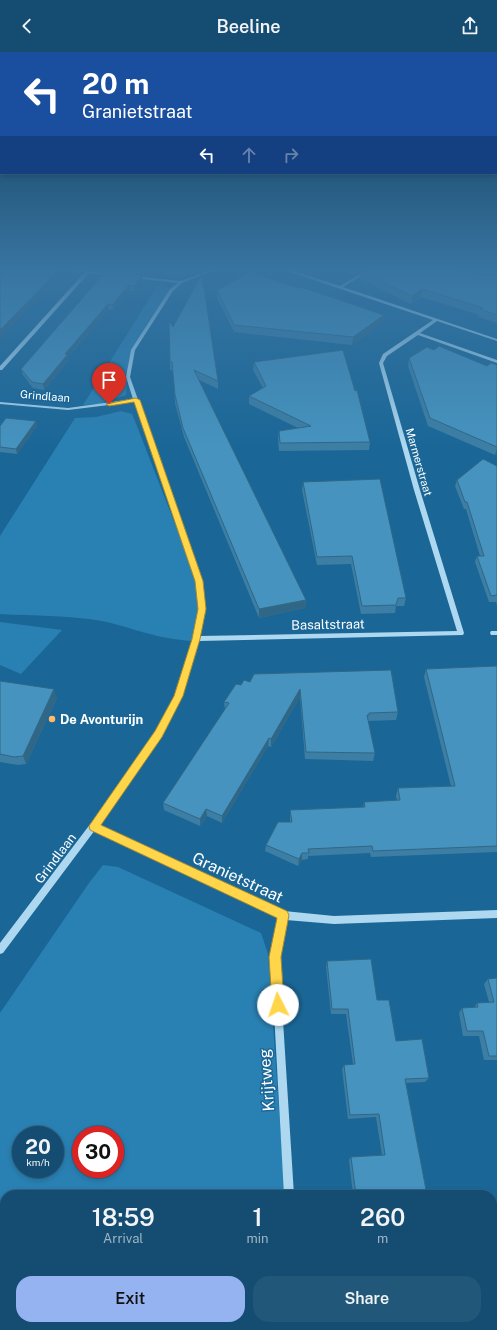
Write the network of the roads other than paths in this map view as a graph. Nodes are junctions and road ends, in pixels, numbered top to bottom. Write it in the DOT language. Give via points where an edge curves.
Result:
graph roads {
  1 [pos="38,327"];
  2 [pos="148,327"];
  3 [pos="426,327"];
  4 [pos="456,327"];
  5 [pos="417,333"];
  6 [pos="497,340"];
  7 [pos="497,362"];
  8 [pos="0,369"];
  9 [pos="136,400"];
  10 [pos="0,403"];
  11 [pos="461,633"];
  12 [pos="196,639"];
  13 [pos="94,826"];
  14 [pos="497,914"];
  15 [pos="283,915"];
  16 [pos="0,950"];
  17 [pos="289,1190"];
  1 -- 8 [label="street"];
  2 -- 9 [label="street, Grindlaan" via="133,350 128,377"];
  3 -- 5 [label="street, Marmerstraat"];
  4 -- 6 [label="street"];
  5 -- 7 [label="street"];
  5 -- 11 [label="street, Marmerstraat" via="385,355 381,363"];
  9 -- 10 [label="street, Grindlaan" via="68,409"];
  9 -- 12 [label="street, Grindlaan" via="199,581 202,609"];
  11 -- 12 [label="street, Basaltstraat"];
  12 -- 13 [label="street, Grindlaan" via="179,696 158,734"];
  13 -- 15 [label="street, Granietstraat"];
  13 -- 16 [label="street, Grindlaan"];
  14 -- 15 [label="street, Granietstraat" via="334,920"];
  15 -- 17 [label="street, Krijtweg" via="275,957"];
}
